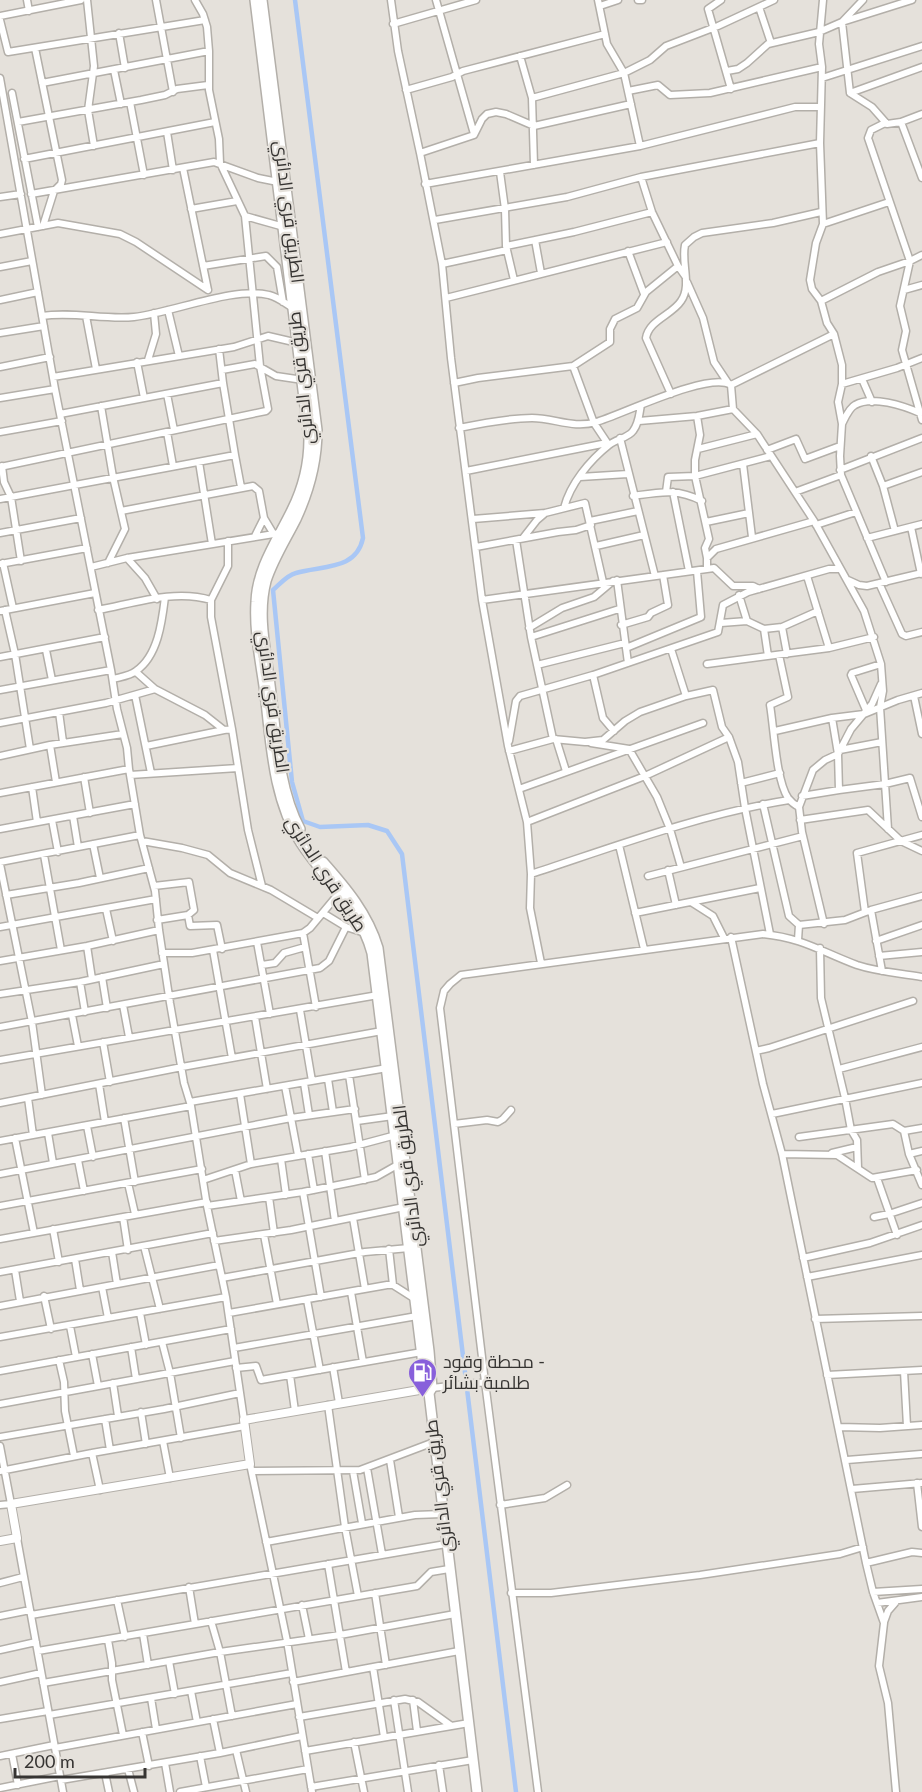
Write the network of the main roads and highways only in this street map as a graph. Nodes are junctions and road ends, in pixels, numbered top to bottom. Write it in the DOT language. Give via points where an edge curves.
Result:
graph roads {
  1 [pos="255,0"];
  2 [pos="262,0"];
  3 [pos="429,1390"];
  4 [pos="0,1541"];
  5 [pos="477,1792"];
  1 -- 3 [label="highway, طريق قري الدائري" via="309,439 301,490 261,573 255,606 258,644 279,791 286,815 301,843 353,910 372,953"];
  2 -- 3 [label="highway, الطريق قري الدائري" via="317,437 306,495 266,583 263,627 290,806 309,843 364,915 378,948 398,1095"];
  3 -- 4 [label="main road" via="339,1403 245,1423 251,1467 11,1504 17,1538"];
  3 -- 5 [label="highway, طريق قري الدائري"];
}
